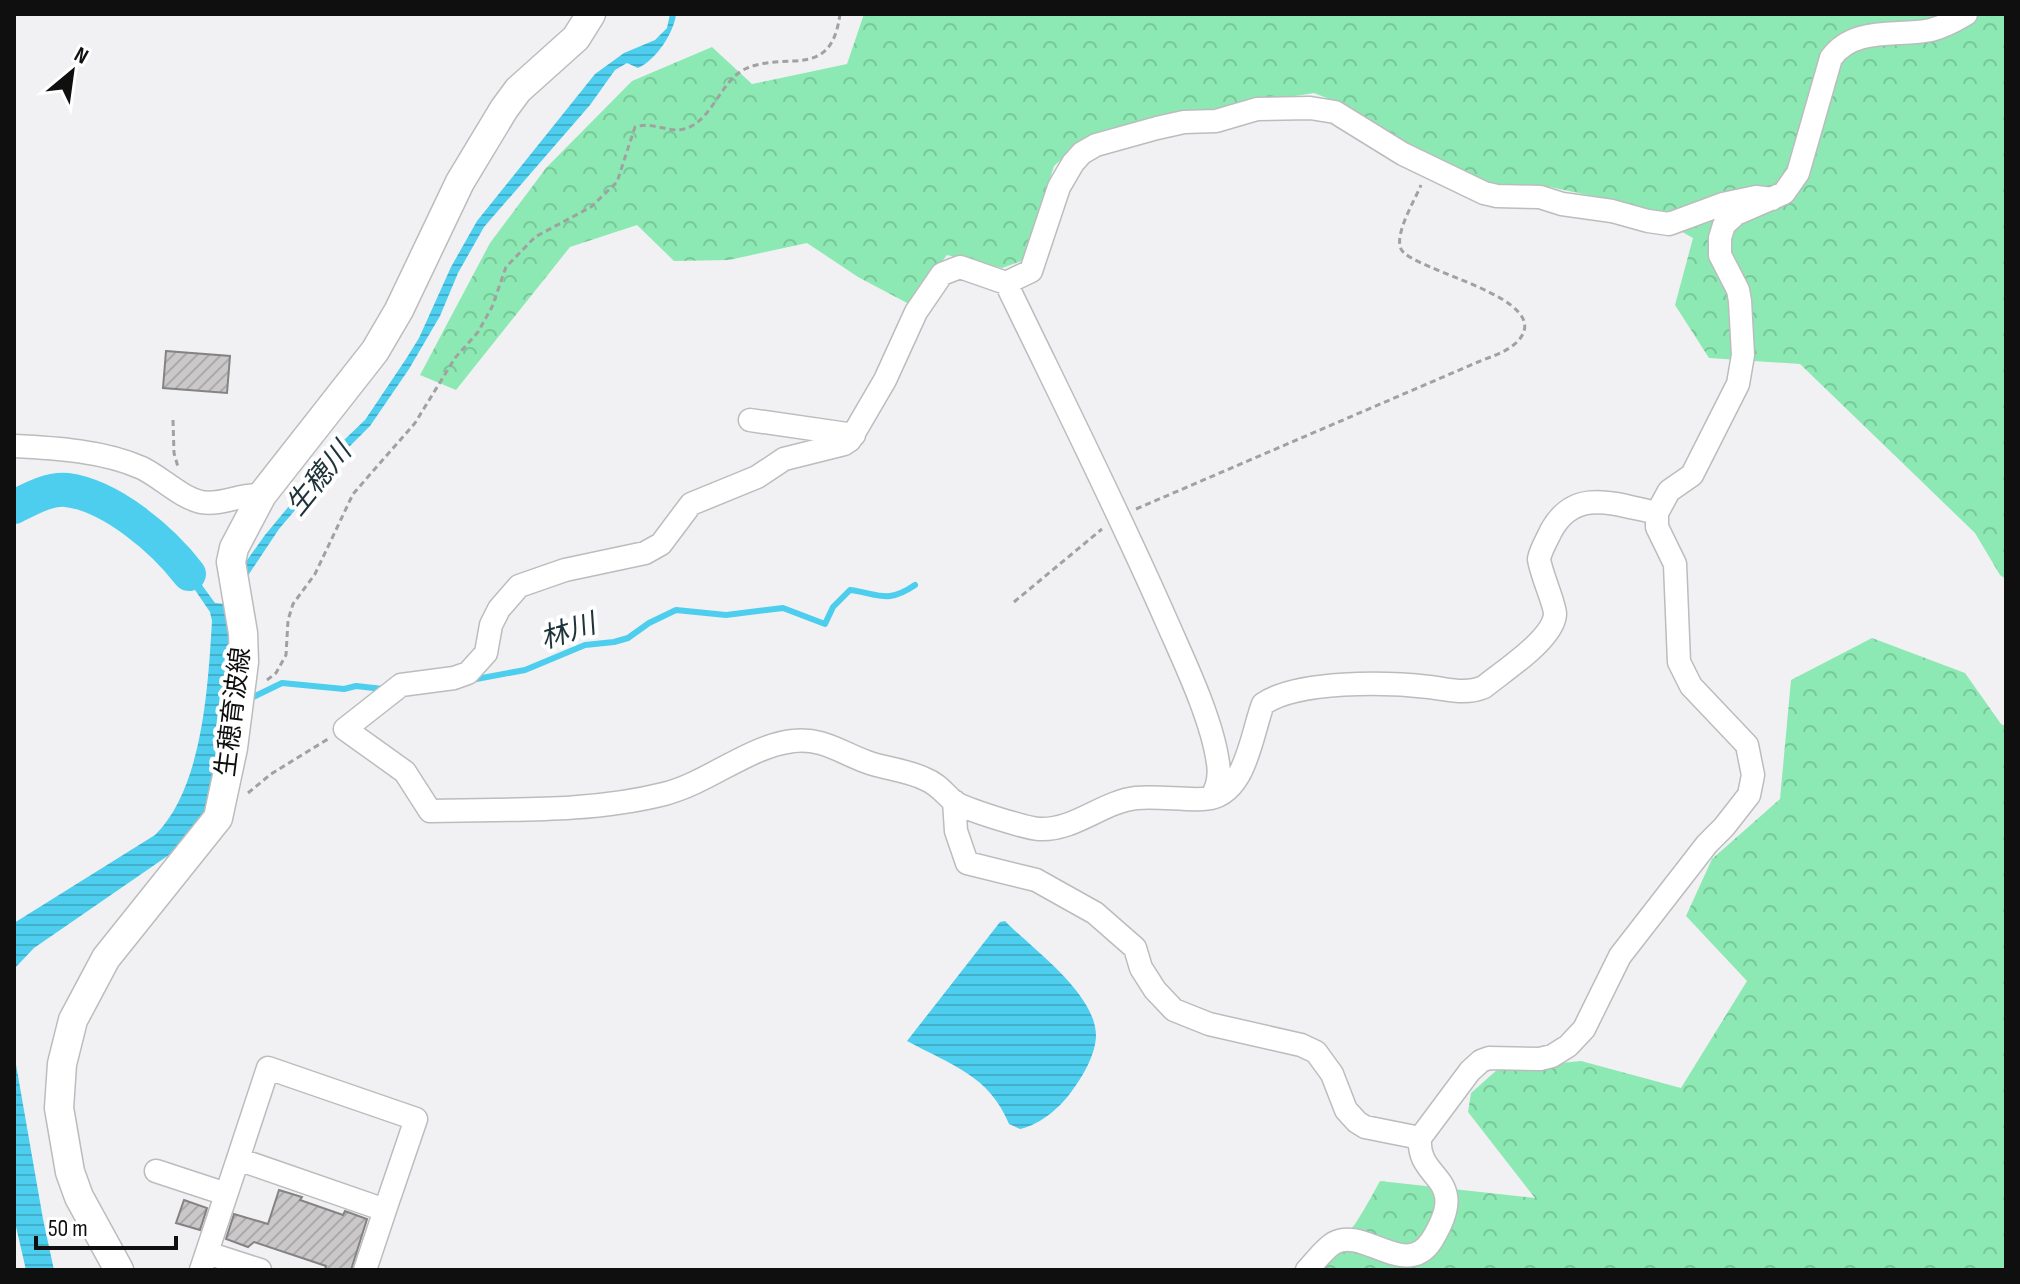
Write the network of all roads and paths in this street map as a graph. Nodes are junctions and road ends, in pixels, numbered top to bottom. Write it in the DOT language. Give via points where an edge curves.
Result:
graph roads {
  1 [pos="591,14"];
  2 [pos="840,14"];
  3 [pos="1966,14"];
  4 [pos="1429,167"];
  5 [pos="1772,199"];
  6 [pos="1006,283"];
  7 [pos="173,420"];
  8 [pos="750,420"];
  9 [pos="854,435"];
  10 [pos="14,446"];
  11 [pos="185,495"];
  12 [pos="262,495"];
  13 [pos="1657,513"];
  14 [pos="1121,516"];
  15 [pos="1014,602"];
  16 [pos="241,700"];
  17 [pos="345,729"];
  18 [pos="1211,798"];
  19 [pos="954,801"];
  20 [pos="218,818"];
  21 [pos="1420,1138"];
  22 [pos="238,1159"];
  23 [pos="156,1171"];
  24 [pos="226,1194"];
  25 [pos="385,1210"];
  26 [pos="204,1261"];
  27 [pos="119,1270"];
  28 [pos="260,1270"];
  29 [pos="365,1270"];
  30 [pos="1307,1270"];
  1 -- 12 [label="main road, 生穂育波線" via="576,38 504,109 460,182 375,351"];
  2 -- 16 [label="path" via="832,45 809,59 744,69 699,120 684,129 645,123 635,127 617,182 591,207 535,237 506,267 478,332 455,358 415,423 348,502 322,561 293,604 288,647 276,673"];
  3 -- 5 [label="street" via="1933,30 1860,37 1838,47 1798,173 1784,193"];
  4 -- 5 [label="street" via="1484,193 1540,197 1669,224 1723,204"];
  4 -- 6 [label="street" via="1321,109 1257,109 1216,121 1157,128 1096,145 1073,163 1059,187 1031,271"];
  4 -- 14 [label="path" via="1403,226 1400,247 1414,261 1507,303 1523,324 1518,342"];
  5 -- 13 [label="street" via="1724,225 1720,255 1740,301 1743,355 1738,384 1692,475 1669,491"];
  6 -- 9 [label="street" via="960,267 942,274 916,312"];
  6 -- 14 [label="street"];
  7 -- 11 [label="path" via="174,453"];
  8 -- 9 [label="street"];
  9 -- 17 [label="street" via="844,444 784,459 757,477 691,504 661,544 645,553 524,583 499,609 486,653 468,673 397,689"];
  10 -- 11 [label="street" via="127,462 160,476"];
  11 -- 12 [label="street" via="214,503 248,493"];
  12 -- 16 [label="main road, 生穂育波線" via="234,548 232,572 244,648"];
  13 -- 18 [label="street" via="1590,501 1563,512 1539,559 1555,614 1551,625 1541,640 1484,687 1457,692 1332,685 1268,701 1237,779"];
  13 -- 21 [label="street" via="1657,527 1675,564 1679,662 1691,686 1747,745 1753,775 1749,795 1620,956 1584,1029 1568,1046 1540,1059 1481,1061"];
  14 -- 15 [label="path"];
  14 -- 18 [label="street" via="1210,730 1219,777"];
  16 -- 20 [label="main road, 生穂育波線"];
  17 -- 19 [label="street" via="405,772 430,811 636,800 706,779 761,750 792,741 820,743 923,777"];
  17 -- 20 [label="path" via="271,774"];
  18 -- 19 [label="street" via="1137,798 1063,826 1037,829"];
  19 -- 21 [label="street" via="956,831 967,863 1036,880 1095,913 1135,948 1141,968 1174,1010 1316,1052 1357,1122"];
  20 -- 27 [label="main road, 生穂育波線" via="106,958 80,1003 64,1054 59,1108 70,1172"];
  21 -- 30 [label="street" via="1419,1148 1447,1195 1446,1210 1430,1243 1420,1252 1397,1255 1341,1241"];
  22 -- 24 [label="street"];
  22 -- 25 [label="street"];
  22 -- 25 [label="street" via="268,1068 416,1119"];
  23 -- 24 [label="street"];
  24 -- 26 [label="street"];
  25 -- 29 [label="street"];
  26 -- 28 [label="street"];
}
